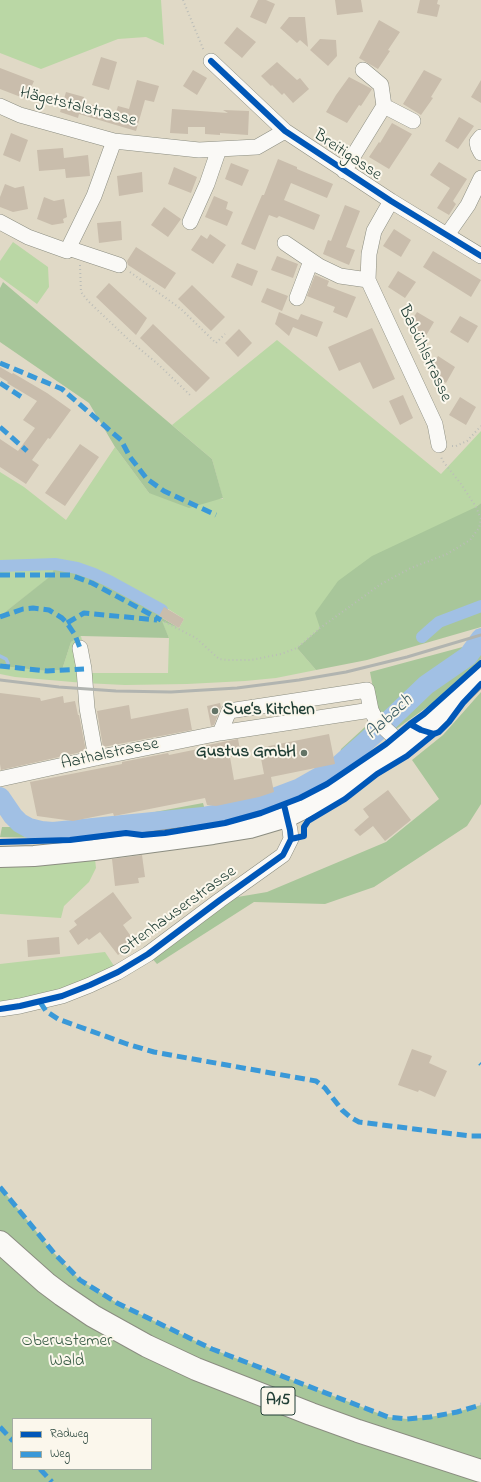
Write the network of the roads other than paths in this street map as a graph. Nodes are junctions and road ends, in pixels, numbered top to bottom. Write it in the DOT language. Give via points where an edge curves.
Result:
graph roads {
  1 [pos="211,61"];
  2 [pos="363,70"];
  3 [pos="0,106"];
  4 [pos="384,106"];
  5 [pos="413,121"];
  6 [pos="285,131"];
  7 [pos="481,137"];
  8 [pos="114,141"];
  9 [pos="218,149"];
  10 [pos="481,154"];
  11 [pos="344,171"];
  12 [pos="481,178"];
  13 [pos="391,201"];
  14 [pos="0,222"];
  15 [pos="190,222"];
  16 [pos="447,235"];
  17 [pos="285,243"];
  18 [pos="74,250"];
  19 [pos="481,256"];
  20 [pos="311,261"];
  21 [pos="119,265"];
  22 [pos="368,280"];
  23 [pos="297,298"];
  24 [pos="439,445"];
  25 [pos="80,648"];
  26 [pos="481,674"];
  27 [pos="373,715"];
  28 [pos="220,733"];
  29 [pos="396,740"];
  30 [pos="96,758"];
  31 [pos="1,779"];
  32 [pos="287,816"];
  33 [pos="0,858"];
  34 [pos="0,1010"];
  35 [pos="0,1242"];
  36 [pos="0,1253"];
  37 [pos="481,1471"];
  38 [pos="468,1482"];
  1 -- 6 [label="street, Breitigasse"];
  2 -- 4 [label="street" via="381,85"];
  3 -- 8 [label="street, Hägetstalstrasse" via="20,115"];
  4 -- 5 [label="street"];
  4 -- 11 [label="street, Breitigasse"];
  6 -- 9 [label="street, Hägetstalstrasse" via="257,147"];
  6 -- 11 [label="street, Breitigasse"];
  7 -- 10 [label="street" via="477,142"];
  8 -- 9 [label="street, Hägetstalstrasse" via="199,150"];
  8 -- 18 [label="street"];
  9 -- 15 [label="street" via="208,184"];
  11 -- 13 [label="street, Breitigasse"];
  12 -- 16 [label="street" via="468,205"];
  13 -- 16 [label="street, Breitigasse"];
  13 -- 22 [label="street, Babühlstrasse" via="374,231 369,254"];
  14 -- 18 [label="street" via="28,237 67,251"];
  16 -- 19 [label="street, Breitigasse"];
  17 -- 20 [label="street"];
  18 -- 21 [label="street"];
  20 -- 22 [label="street" via="340,276"];
  20 -- 23 [label="street"];
  22 -- 24 [label="street, Babühlstrasse" via="436,424"];
  25 -- 30 [label="street"];
  26 -- 29 [label="main road" via="431,722"];
  27 -- 28 [label="street, Aathalstrasse"];
  27 -- 28 [label="street" via="367,690 229,711"];
  27 -- 29 [label="street"];
  28 -- 30 [label="street, Aathalstrasse"];
  29 -- 32 [label="main road" via="333,794"];
  30 -- 31 [label="street, Aathalstrasse"];
  32 -- 33 [label="main road" via="250,828 212,834 94,850"];
  32 -- 34 [label="street, Ottenhauserstrasse" via="291,839 283,855 148,954 111,975 62,996"];
  35 -- 37 [label="highway, A15" via="62,1295 92,1316 147,1346 196,1369 312,1414"];
  36 -- 38 [label="highway, A15" via="49,1296 85,1321 136,1350 226,1389"];
}
